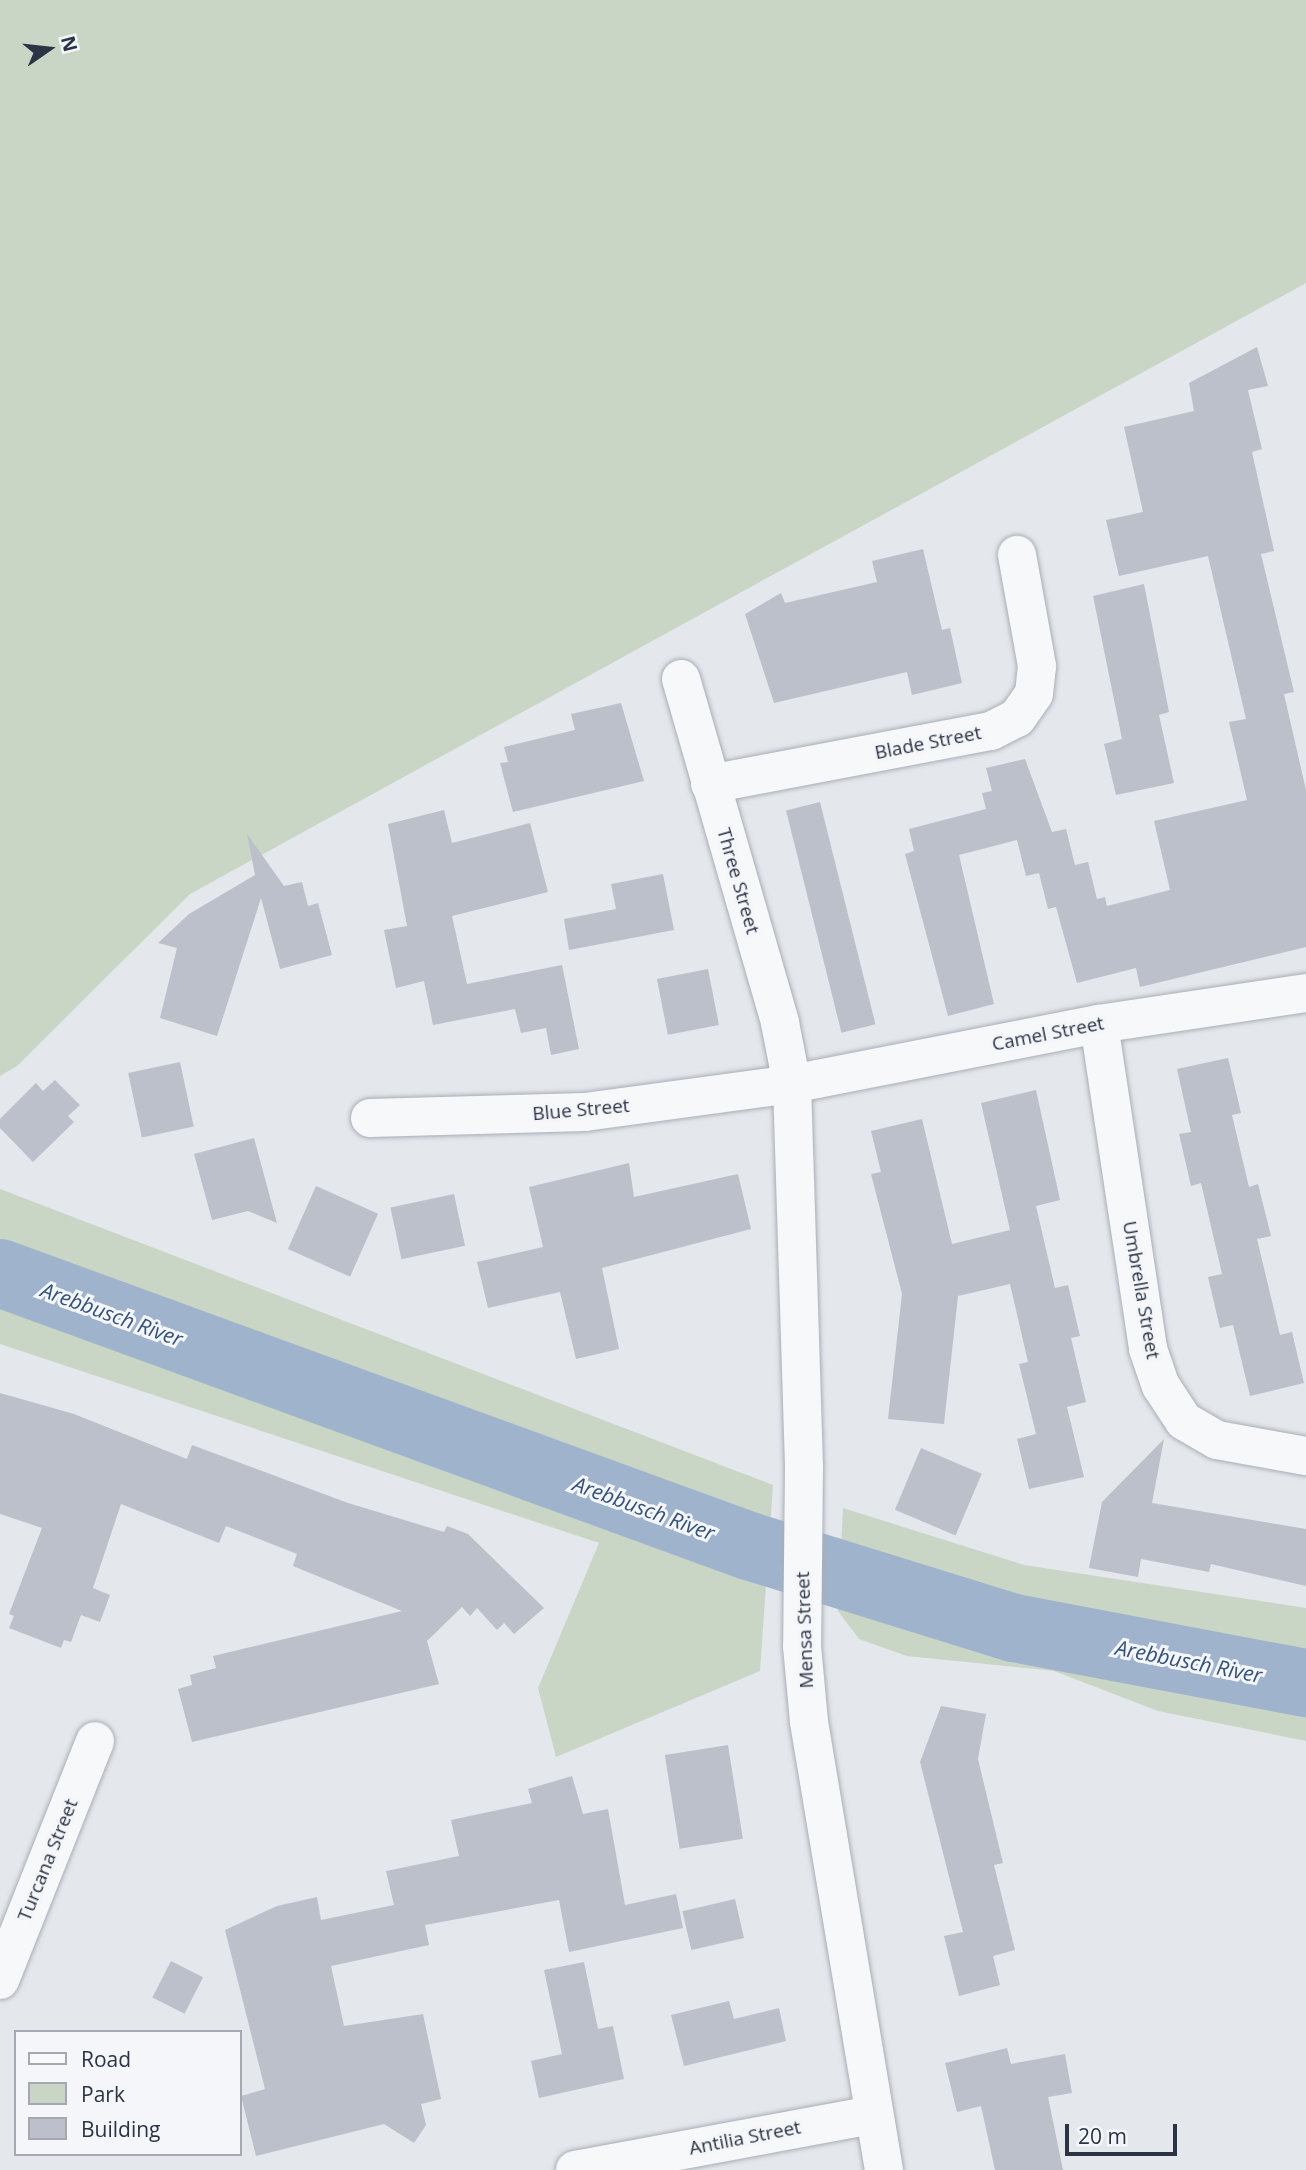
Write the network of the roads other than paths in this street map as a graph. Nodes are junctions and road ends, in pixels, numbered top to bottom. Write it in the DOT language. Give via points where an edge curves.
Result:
graph roads {
  1 [pos="1017,555"];
  2 [pos="681,679"];
  3 [pos="710,784"];
  4 [pos="1306,993"];
  5 [pos="1099,1024"];
  6 [pos="792,1084"];
  7 [pos="370,1118"];
  8 [pos="1306,1456"];
  9 [pos="95,1741"];
  10 [pos="0,1980"];
  11 [pos="873,2115"];
  12 [pos="575,2170"];
  13 [pos="884,2170"];
  1 -- 3 [label="street, Blade Street" via="1037,666 1034,694 1017,718 990,731"];
  2 -- 3 [label="street, Three Street"];
  3 -- 6 [label="street, Three Street" via="780,1023"];
  4 -- 5 [label="street, Camel Street"];
  5 -- 6 [label="street, Camel Street"];
  5 -- 8 [label="street, Umbrella Street" via="1148,1349 1161,1385 1184,1421 1217,1440"];
  6 -- 7 [label="street, Blue Street" via="585,1112"];
  6 -- 11 [label="street, Mensa Street" via="804,1467 802,1646 809,1722"];
  9 -- 10 [label="street, Turcana Street"];
  11 -- 12 [label="street, Antilia Street"];
  11 -- 13 [label="street, Mensa Street"];
}
